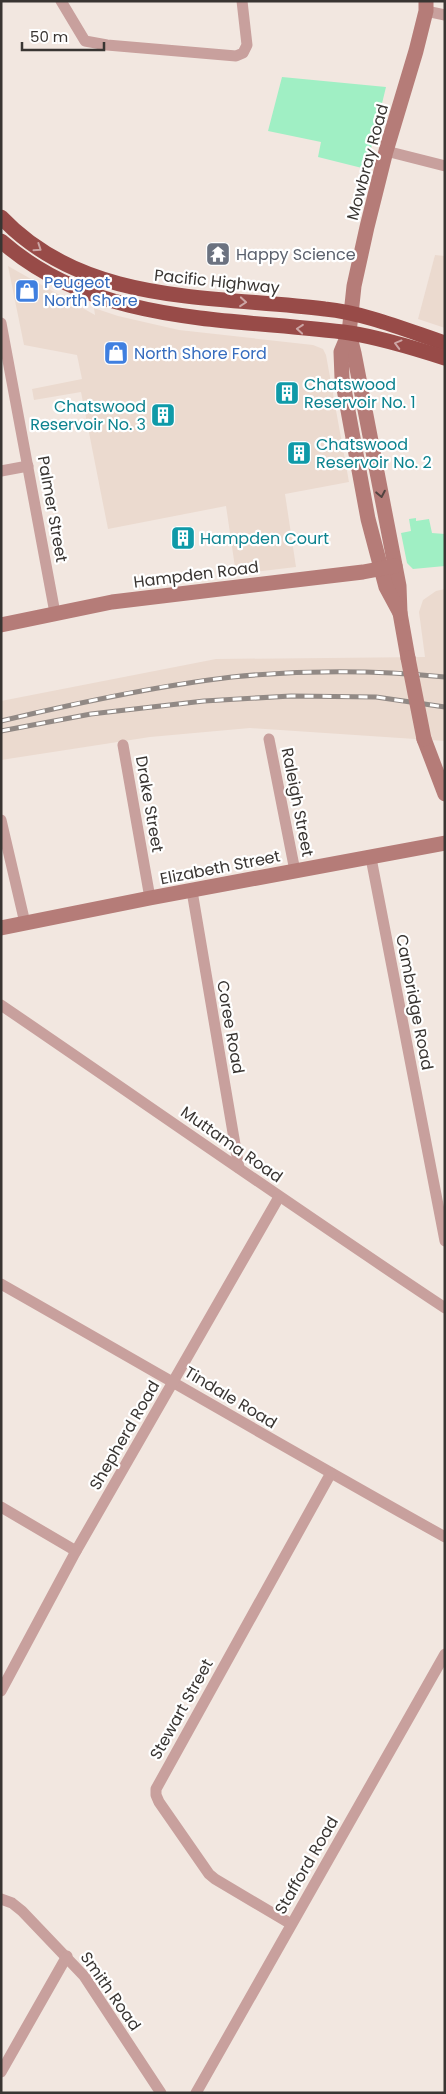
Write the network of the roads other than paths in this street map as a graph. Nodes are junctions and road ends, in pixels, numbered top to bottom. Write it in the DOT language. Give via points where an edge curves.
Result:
graph roads {
  1 [pos="61,1"];
  2 [pos="242,1"];
  3 [pos="426,6"];
  4 [pos="445,15"];
  5 [pos="386,151"];
  6 [pos="445,166"];
  7 [pos="1,217"];
  8 [pos="1,241"];
  9 [pos="350,314"];
  10 [pos="1,323"];
  11 [pos="349,333"];
  12 [pos="445,343"];
  13 [pos="445,358"];
  14 [pos="28,466"];
  15 [pos="1,471"];
  16 [pos="387,567"];
  17 [pos="55,613"];
  18 [pos="1,624"];
  19 [pos="269,739"];
  20 [pos="122,745"];
  21 [pos="425,745"];
  22 [pos="445,769"];
  23 [pos="445,794"];
  24 [pos="1,820"];
  25 [pos="445,843"];
  26 [pos="371,858"];
  27 [pos="295,871"];
  28 [pos="192,890"];
  29 [pos="150,898"];
  30 [pos="25,923"];
  31 [pos="1,928"];
  32 [pos="1,1005"];
  33 [pos="239,1168"];
  34 [pos="278,1197"];
  35 [pos="445,1241"];
  36 [pos="1,1284"];
  37 [pos="445,1308"];
  38 [pos="173,1381"];
  39 [pos="331,1473"];
  40 [pos="1,1507"];
  41 [pos="445,1537"];
  42 [pos="76,1551"];
  43 [pos="445,1654"];
  44 [pos="1,1691"];
  45 [pos="1,1899"];
  46 [pos="291,1924"];
  47 [pos="67,1956"];
  48 [pos="1,2072"];
  49 [pos="161,2093"];
  50 [pos="196,2093"];
  1 -- 2 [label="street" via="85,41 236,56 243,54 247,45"];
  3 -- 4 [label="street"];
  3 -- 5 [label="street, Mowbray Road"];
  5 -- 6 [label="street"];
  5 -- 9 [label="street, Mowbray Road" via="355,279"];
  7 -- 9 [label="highway, Pacific Highway, one-way" via="29,242 59,261 92,276 136,289"];
  11 -- 8 [label="highway, one-way" via="206,320 114,301 41,270"];
  9 -- 11 [label="street, Mowbray Road"];
  9 -- 12 [label="highway, Pacific Highway"];
  10 -- 14 [label="street, Palmer Street"];
  13 -- 11 [label="highway, one-way"];
  11 -- 16 [label="street, Mowbray Road"];
  14 -- 15 [label="street"];
  14 -- 17 [label="street, Palmer Street"];
  16 -- 17 [label="street, Hampden Road" via="112,602"];
  16 -- 21 [label="street, Mowbray Road, bridge" via="386,587 400,613"];
  17 -- 18 [label="street, Hampden Road"];
  19 -- 27 [label="street, Raleigh Street"];
  20 -- 29 [label="street, Drake Street"];
  21 -- 22 [label="street" via="435,762"];
  21 -- 23 [label="street, Mowbray Road"];
  24 -- 30 [label="street"];
  25 -- 26 [label="street, Elizabeth Street"];
  26 -- 27 [label="street, Elizabeth Street"];
  26 -- 35 [label="street, Cambridge Road"];
  27 -- 28 [label="street, Elizabeth Street"];
  28 -- 29 [label="street, Elizabeth Street"];
  28 -- 33 [label="street, Coree Road"];
  29 -- 30 [label="street, Elizabeth Street"];
  30 -- 31 [label="street, Elizabeth Street"];
  32 -- 33 [label="street, Muttama Road"];
  33 -- 34 [label="street, Muttama Road"];
  34 -- 37 [label="street, Muttama Road"];
  34 -- 38 [label="street, Shepherd Road"];
  36 -- 38 [label="street, Tindale Road"];
  38 -- 39 [label="street, Tindale Road"];
  38 -- 42 [label="street, Shepherd Road"];
  39 -- 41 [label="street, Tindale Road"];
  39 -- 46 [label="street, Stewart Street" via="156,1789 159,1802 209,1874"];
  40 -- 42 [label="street"];
  42 -- 44 [label="street, Shepherd Road"];
  43 -- 46 [label="street, Stafford Road"];
  45 -- 47 [label="street, Smith Road" via="12,1902"];
  46 -- 50 [label="street, Stafford Road"];
  47 -- 48 [label="street"];
  47 -- 49 [label="street, Smith Road" via="84,1976"];
}
